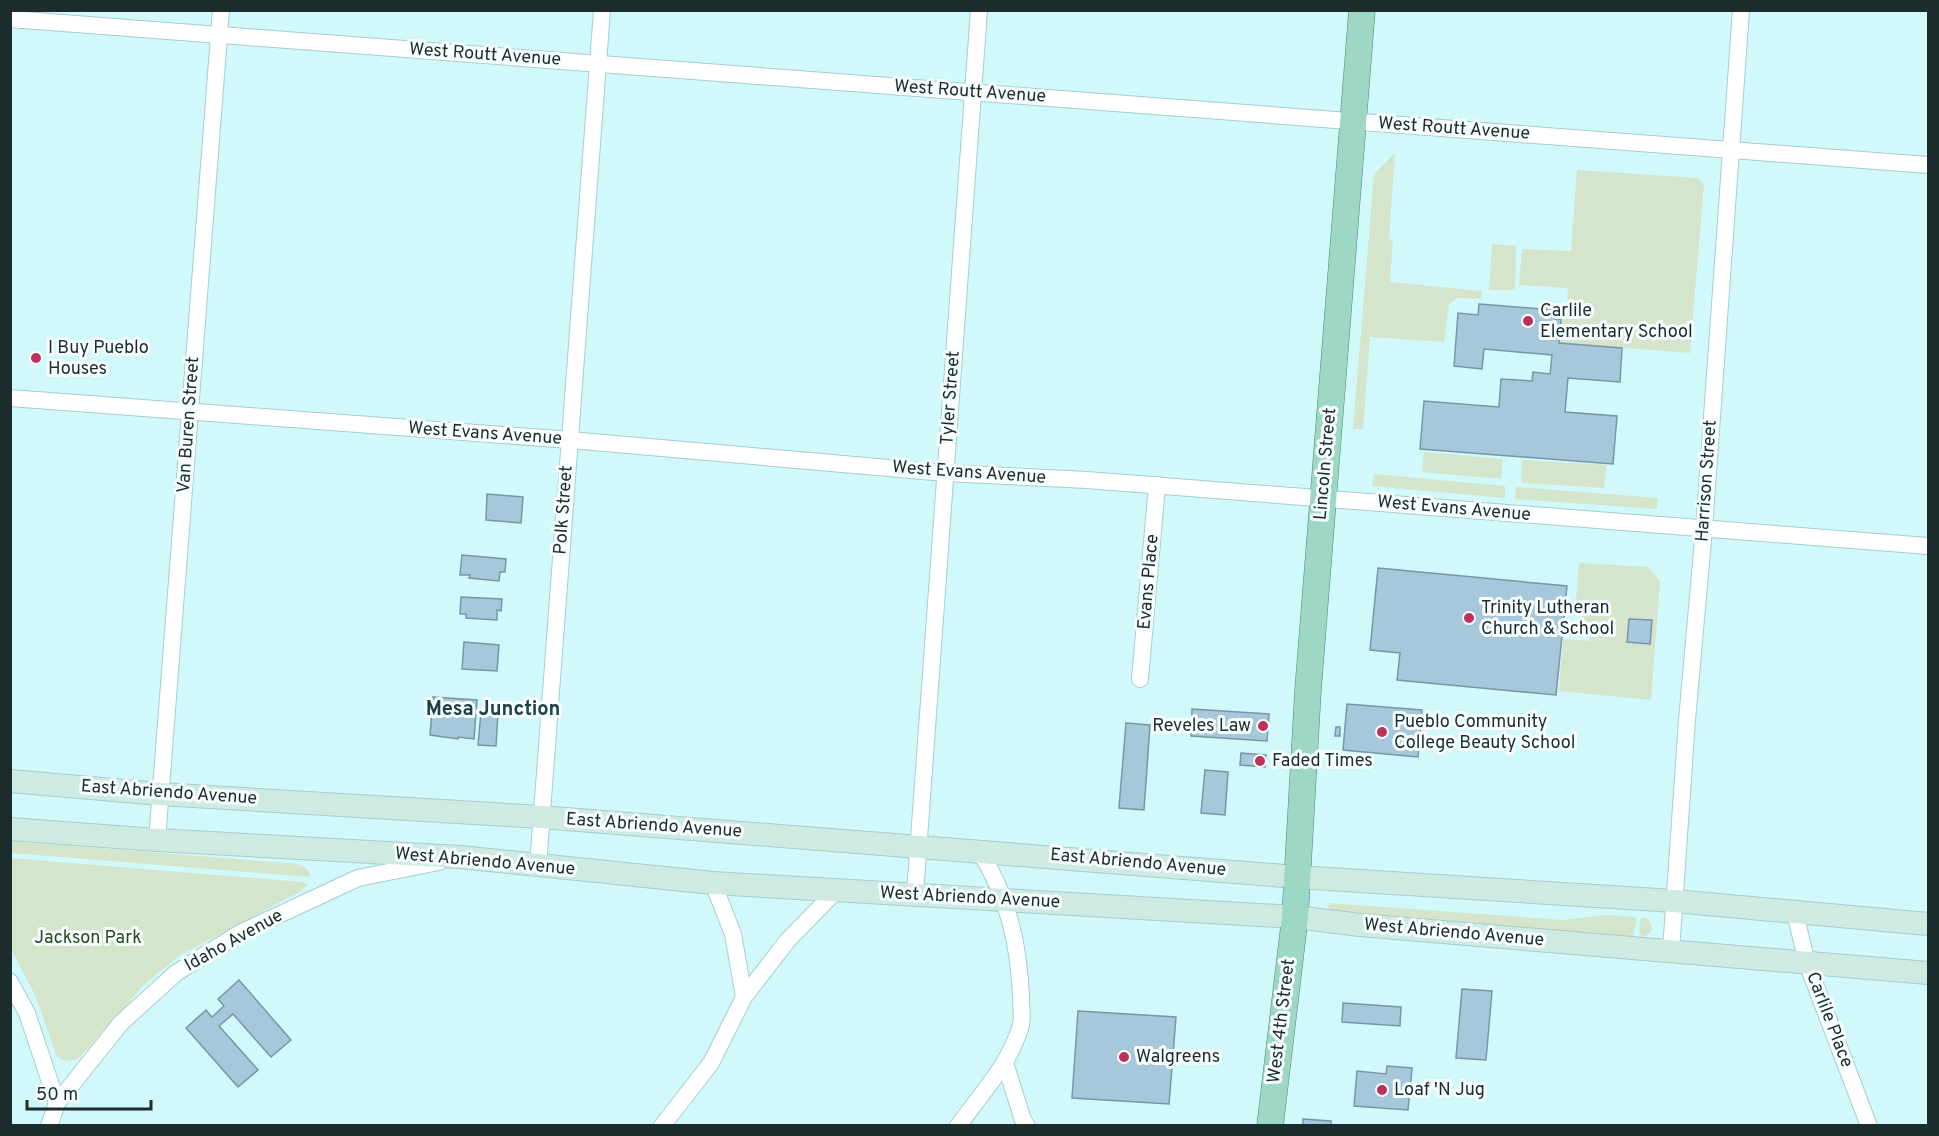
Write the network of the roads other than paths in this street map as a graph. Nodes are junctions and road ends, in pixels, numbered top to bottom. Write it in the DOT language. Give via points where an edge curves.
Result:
graph roads {
  1 [pos="221,10"];
  2 [pos="603,10"];
  3 [pos="979,10"];
  4 [pos="1362,10"];
  5 [pos="1741,10"];
  6 [pos="10,19"];
  7 [pos="219,36"];
  8 [pos="598,63"];
  9 [pos="973,92"];
  10 [pos="1354,121"];
  11 [pos="1731,149"];
  12 [pos="1929,165"];
  13 [pos="10,398"];
  14 [pos="190,411"];
  15 [pos="570,440"];
  16 [pos="945,473"];
  17 [pos="1157,485"];
  18 [pos="1324,498"];
  19 [pos="1704,529"];
  20 [pos="1929,546"];
  21 [pos="1140,679"];
  22 [pos="10,781"];
  23 [pos="160,794"];
  24 [pos="541,818"];
  25 [pos="10,829"];
  26 [pos="156,840"];
  27 [pos="918,846"];
  28 [pos="979,850"];
  29 [pos="460,857"];
  30 [pos="538,866"];
  31 [pos="1297,876"];
  32 [pos="713,883"];
  33 [pos="836,891"];
  34 [pos="915,894"];
  35 [pos="1005,900"];
  36 [pos="1674,901"];
  37 [pos="1795,913"];
  38 [pos="1295,917"];
  39 [pos="1929,924"];
  40 [pos="1671,951"];
  41 [pos="1807,963"];
  42 [pos="1929,973"];
  43 [pos="10,982"];
  44 [pos="744,997"];
  45 [pos="1005,1063"];
  46 [pos="57,1103"];
  47 [pos="49,1125"];
  48 [pos="662,1125"];
  49 [pos="958,1125"];
  50 [pos="1027,1125"];
  51 [pos="1270,1125"];
  52 [pos="1869,1125"];
  1 -- 7 [label="street, Van Buren Street"];
  2 -- 8 [label="street, Polk Street"];
  3 -- 9 [label="street, Tyler Street"];
  4 -- 10 [label="main road, Lincoln Street"];
  5 -- 11 [label="street, Harrison Street"];
  6 -- 7 [label="street, West Routt Avenue"];
  7 -- 8 [label="street, West Routt Avenue"];
  7 -- 14 [label="street, Van Buren Street"];
  8 -- 9 [label="street, West Routt Avenue"];
  8 -- 15 [label="street, Polk Street"];
  9 -- 10 [label="street, West Routt Avenue"];
  9 -- 16 [label="street, Tyler Street"];
  10 -- 11 [label="street, West Routt Avenue"];
  10 -- 18 [label="main road, Lincoln Street"];
  11 -- 12 [label="street, West Routt Avenue"];
  11 -- 19 [label="street, Harrison Street"];
  13 -- 14 [label="street, West Evans Avenue"];
  14 -- 15 [label="street, West Evans Avenue"];
  14 -- 23 [label="street, Van Buren Street"];
  15 -- 16 [label="street, West Evans Avenue"];
  15 -- 24 [label="street, Polk Street"];
  16 -- 17 [label="street, West Evans Avenue"];
  16 -- 27 [label="street, Tyler Street"];
  17 -- 18 [label="street, West Evans Avenue"];
  17 -- 21 [label="street, Evans Place"];
  18 -- 19 [label="street, West Evans Avenue"];
  18 -- 31 [label="main road, Lincoln Street"];
  19 -- 20 [label="street, West Evans Avenue"];
  19 -- 36 [label="street, Harrison Street"];
  22 -- 23 [label="main road, East Abriendo Avenue"];
  23 -- 24 [label="main road, East Abriendo Avenue"];
  23 -- 26 [label="street, Van Buren Street"];
  24 -- 27 [label="main road, East Abriendo Avenue"];
  24 -- 30 [label="street, Polk Street"];
  25 -- 26 [label="main road, West Abriendo Avenue"];
  26 -- 29 [label="main road, West Abriendo Avenue"];
  27 -- 28 [label="main road, East Abriendo Avenue"];
  27 -- 34 [label="street, Tyler Street"];
  28 -- 31 [label="main road, East Abriendo Avenue"];
  28 -- 35 [label="street"];
  29 -- 30 [label="main road, West Abriendo Avenue"];
  29 -- 46 [label="street, Idaho Avenue" via="358,878 240,933 176,973 121,1023"];
  30 -- 32 [label="main road, West Abriendo Avenue"];
  31 -- 36 [label="main road"];
  31 -- 38 [label="main road, Lincoln Street"];
  32 -- 33 [label="main road, West Abriendo Avenue"];
  32 -- 44 [label="street" via="733,934"];
  33 -- 34 [label="main road, West Abriendo Avenue"];
  33 -- 44 [label="street" via="788,940"];
  34 -- 35 [label="main road, West Abriendo Avenue"];
  35 -- 38 [label="main road, West Abriendo Avenue"];
  35 -- 45 [label="street" via="1020,972 1022,1024"];
  36 -- 37 [label="main road"];
  36 -- 40 [label="street, Harrison Street"];
  37 -- 39 [label="main road"];
  37 -- 41 [label="street, Carlile Place"];
  38 -- 40 [label="main road, West Abriendo Avenue"];
  38 -- 51 [label="main road, West 4th Street"];
  40 -- 41 [label="main road, West Abriendo Avenue"];
  41 -- 42 [label="main road, West Abriendo Avenue"];
  41 -- 52 [label="street, Carlile Place"];
  43 -- 46 [label="street" via="27,1013"];
  44 -- 48 [label="street" via="711,1063"];
  45 -- 49 [label="street"];
  45 -- 50 [label="street"];
  46 -- 47 [label="street, Idaho Avenue"];
}
